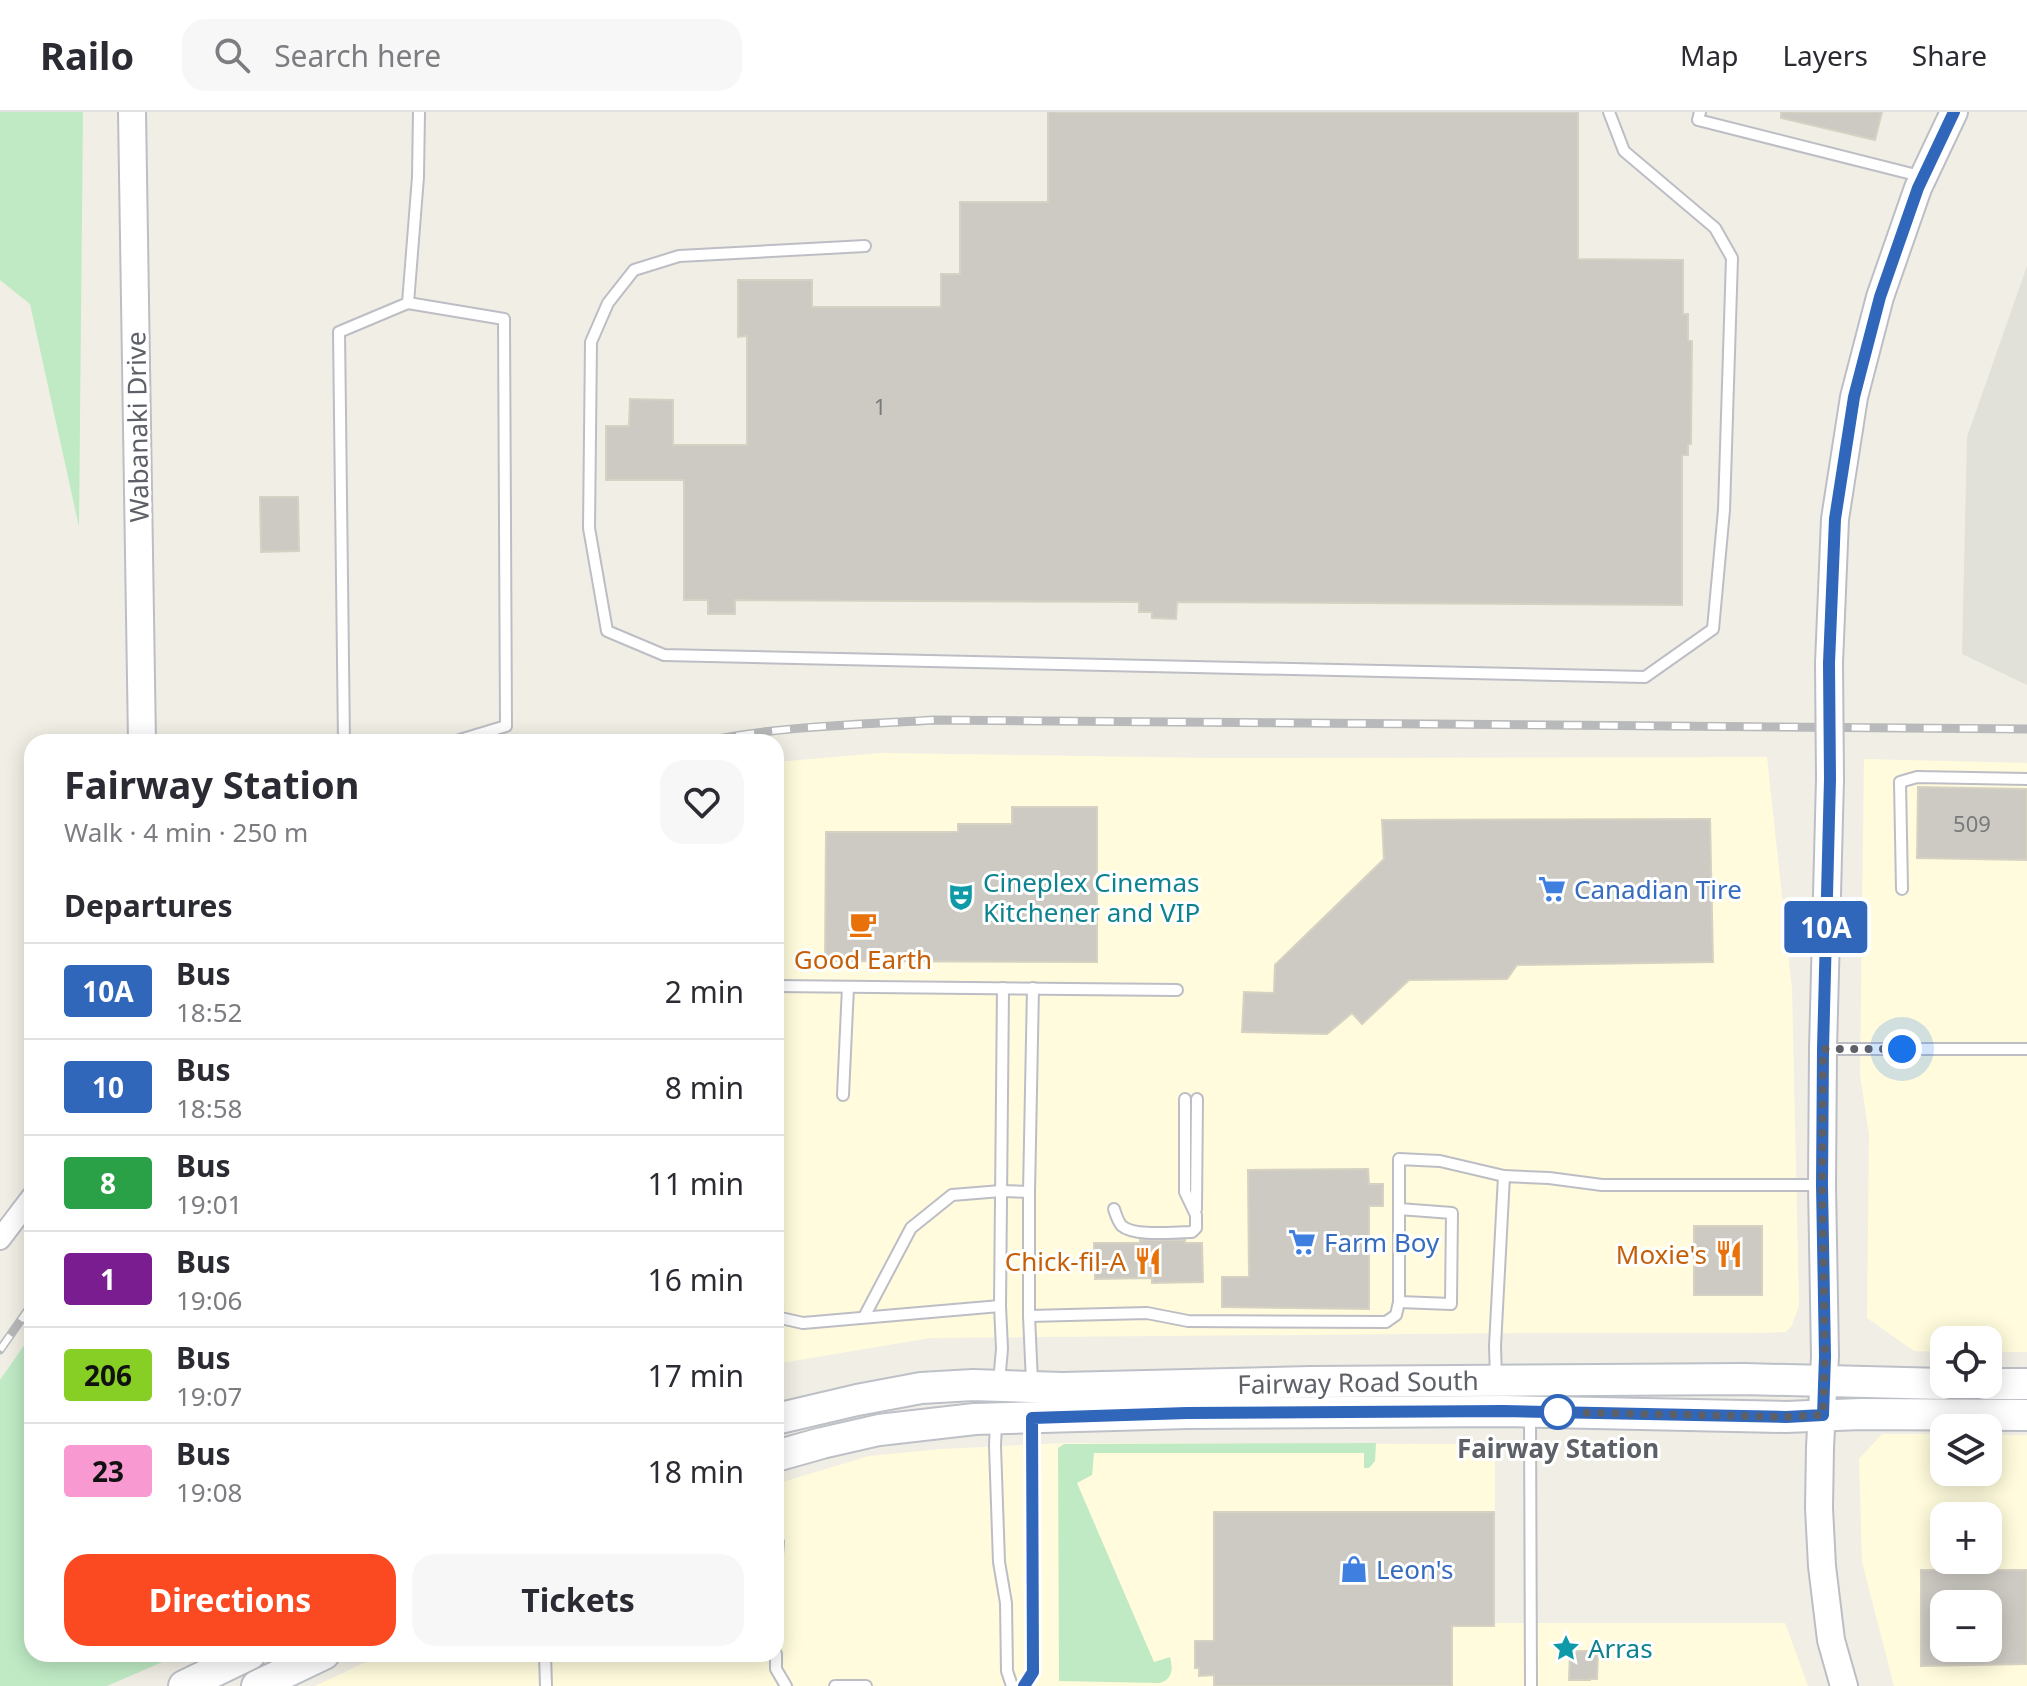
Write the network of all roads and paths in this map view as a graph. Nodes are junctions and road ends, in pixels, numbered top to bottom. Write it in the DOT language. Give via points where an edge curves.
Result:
graph roads {
  1 [pos="132,112"];
  2 [pos="419,112"];
  3 [pos="1609,112"];
  4 [pos="1700,112"];
  5 [pos="1954,112"];
  6 [pos="1923,177"];
  7 [pos="865,246"];
  8 [pos="408,303"];
  9 [pos="142,734"];
  10 [pos="344,734"];
  11 [pos="480,734"];
  12 [pos="2027,779"];
  13 [pos="1902,889"];
  14 [pos="784,986"];
  15 [pos="848,987"];
  16 [pos="1003,988"];
  17 [pos="1033,988"];
  18 [pos="1177,990"];
  19 [pos="1823,1049"];
  20 [pos="2027,1049"];
  21 [pos="843,1095"];
  22 [pos="1185,1099"];
  23 [pos="1197,1099"];
  24 [pos="1504,1176"];
  25 [pos="1822,1185"];
  26 [pos="1001,1191"];
  27 [pos="1029,1192"];
  28 [pos="24,1208"];
  29 [pos="1114,1209"];
  30 [pos="1399,1209"];
  31 [pos="1196,1215"];
  32 [pos="0,1239"];
  33 [pos="1399,1302"];
  34 [pos="1000,1306"];
  35 [pos="1029,1316"];
  36 [pos="864,1317"];
  37 [pos="784,1319"];
  38 [pos="1496,1381"];
  39 [pos="1825,1381"];
  40 [pos="1930,1384"];
  41 [pos="2002,1384"];
  42 [pos="2027,1384"];
  43 [pos="1032,1387"];
  44 [pos="997,1402"];
  45 [pos="1530,1411"];
  46 [pos="1823,1415"];
  47 [pos="2027,1415"];
  48 [pos="784,1417"];
  49 [pos="1032,1418"];
  50 [pos="784,1454"];
  51 [pos="234,1662"];
  52 [pos="307,1662"];
  53 [pos="545,1662"];
  54 [pos="776,1662"];
  55 [pos="184,1686"];
  56 [pos="257,1686"];
  57 [pos="546,1686"];
  58 [pos="786,1686"];
  59 [pos="835,1686"];
  60 [pos="863,1686"];
  61 [pos="1012,1686"];
  62 [pos="1024,1686"];
  63 [pos="1531,1686"];
  64 [pos="1844,1686"];
  1 -- 9 [label="street, Wabanaki Drive"];
  2 -- 8 [label="lane"];
  3 -- 7 [label="lane" via="1624,151 1715,228 1732,258 1724,510 1713,629 1645,677 664,655 607,631 589,528 591,342 608,303 634,270 679,256"];
  4 -- 6 [label="lane" via="1698,120"];
  5 -- 6 [label="street"];
  6 -- 19 [label="street, bridge" via="1880,297 1854,397 1835,519"];
  8 -- 10 [label="lane" via="339,332"];
  8 -- 11 [label="lane" via="504,319 506,726"];
  12 -- 13 [label="lane" via="1917,777 1900,782"];
  14 -- 15 [label="lane"];
  15 -- 16 [label="lane"];
  15 -- 21 [label="lane"];
  16 -- 17 [label="lane"];
  16 -- 26 [label="lane"];
  17 -- 18 [label="lane"];
  17 -- 27 [label="lane"];
  19 -- 20 [label="lane"];
  19 -- 25 [label="street"];
  22 -- 31 [label="lane" via="1185,1192"];
  23 -- 31 [label="lane"];
  24 -- 25 [label="lane" via="1602,1185"];
  24 -- 30 [label="lane" via="1440,1161 1399,1159"];
  24 -- 38 [label="lane"];
  25 -- 39 [label="street"];
  26 -- 27 [label="lane"];
  26 -- 34 [label="lane"];
  26 -- 36 [label="lane" via="952,1195 911,1228"];
  27 -- 35 [label="lane"];
  28 -- 32 [label="street"];
  29 -- 31 [label="lane" via="1120,1225 1140,1232 1192,1232"];
  30 -- 33 [label="lane"];
  30 -- 33 [label="lane" via="1452,1213 1451,1304"];
  33 -- 35 [label="lane" via="1396,1315 1386,1322 1188,1321 1147,1313"];
  34 -- 36 [label="lane"];
  34 -- 44 [label="lane"];
  35 -- 43 [label="lane"];
  36 -- 37 [label="lane" via="803,1323"];
  38 -- 39 [label="main road, Fairway Road South"];
  38 -- 43 [label="main road, Fairway Road South"];
  39 -- 40 [label="main road, Fairway Road South"];
  39 -- 46 [label="street"];
  41 -- 42 [label="main road"];
  43 -- 44 [label="main road, Fairway Road South"];
  43 -- 49 [label="lane"];
  44 -- 48 [label="main road, Fairway Road South" via="973,1385 921,1388"];
  44 -- 49 [label="main road, Fairway Road South"];
  44 -- 50 [label="main road, Fairway Road South" via="929,1423"];
  44 -- 61 [label="lane" via="999,1562"];
  45 -- 46 [label="main road, Fairway Road South"];
  45 -- 49 [label="main road, Fairway Road South"];
  45 -- 63 [label="lane"];
  46 -- 47 [label="main road, Fairway Road South"];
  46 -- 64 [label="street" via="1822,1566 1831,1640"];
  49 -- 62 [label="lane" via="1033,1672"];
  51 -- 55 [label="main road"];
  52 -- 56 [label="main road"];
  53 -- 57 [label="lane"];
  54 -- 58 [label="lane"];
  59 -- 60 [label="lane"];
}
